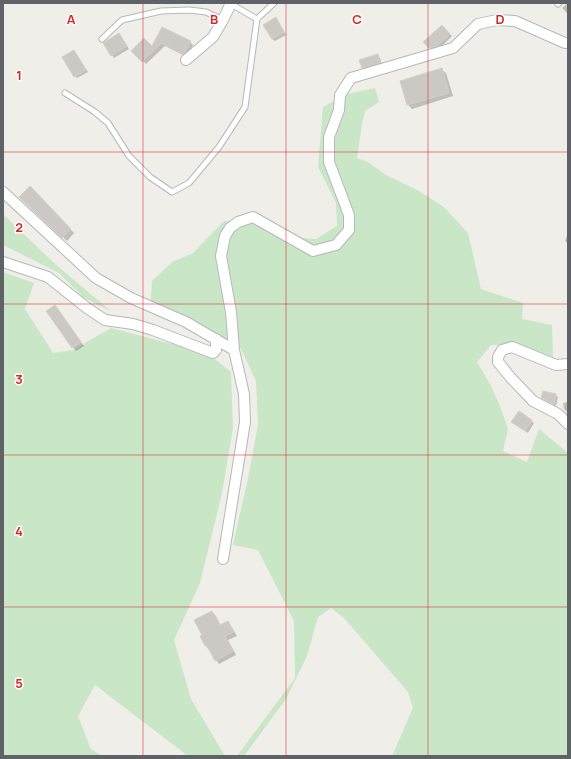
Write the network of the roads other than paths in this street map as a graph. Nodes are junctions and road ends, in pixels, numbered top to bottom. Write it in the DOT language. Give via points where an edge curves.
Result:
graph roads {
  1 [pos="231,3"];
  2 [pos="274,3"];
  3 [pos="257,19"];
  4 [pos="223,20"];
  5 [pos="102,39"];
  6 [pos="568,43"];
  7 [pos="186,60"];
  8 [pos="64,93"];
  9 [pos="3,192"];
  10 [pos="3,262"];
  11 [pos="216,339"];
  12 [pos="234,350"];
  13 [pos="568,364"];
  14 [pos="563,415"];
  15 [pos="568,424"];
  16 [pos="223,560"];
  1 -- 3 [label="lane"];
  1 -- 4 [label="street"];
  2 -- 3 [label="lane"];
  3 -- 8 [label="lane" via="245,107 219,147 189,183 172,192 150,177 129,156 108,123"];
  4 -- 5 [label="lane" via="206,12 161,11 122,20"];
  4 -- 7 [label="street" via="213,37"];
  6 -- 12 [label="street" via="515,21 498,20 478,24 453,48 351,78 340,95 339,110 329,137 329,162 348,215 349,230 336,245 313,251 253,217 230,228 225,236 221,256 231,312"];
  9 -- 11 [label="street" via="96,278"];
  10 -- 11 [label="street" via="48,277 105,320 153,330 213,353 216,350"];
  11 -- 12 [label="street"];
  12 -- 16 [label="street" via="244,394 245,422"];
  13 -- 14 [label="street" via="556,365 512,347 502,350 498,357 498,362 533,401"];
  14 -- 15 [label="street"];
}
